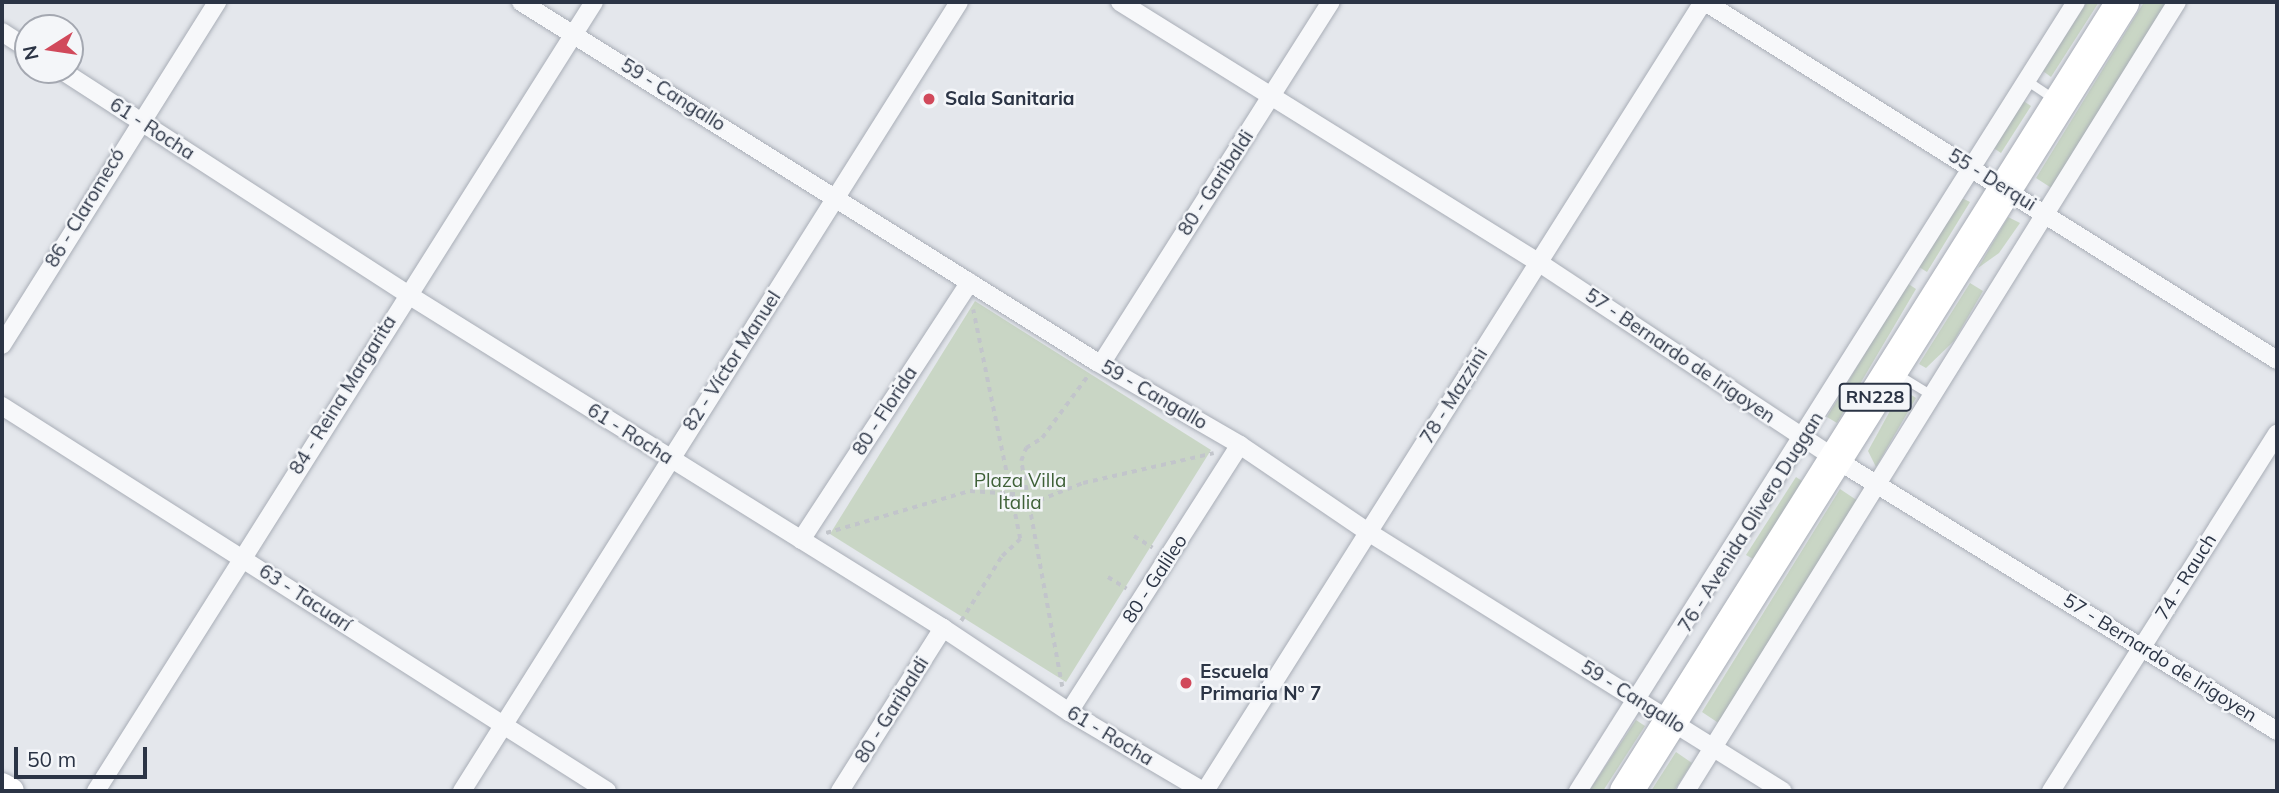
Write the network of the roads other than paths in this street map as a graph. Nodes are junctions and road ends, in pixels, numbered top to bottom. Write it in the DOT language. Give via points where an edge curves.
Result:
graph roads {
  1 [pos="217,2"];
  2 [pos="522,2"];
  3 [pos="594,2"];
  4 [pos="959,2"];
  5 [pos="1120,2"];
  6 [pos="1331,2"];
  7 [pos="1704,2"];
  8 [pos="2076,2"];
  9 [pos="2122,2"];
  10 [pos="2176,2"];
  11 [pos="574,34"];
  12 [pos="2026,80"];
  13 [pos="83,84"];
  14 [pos="1271,96"];
  15 [pos="2058,102"];
  16 [pos="139,120"];
  17 [pos="1971,166"];
  18 [pos="2003,188"];
  19 [pos="839,197"];
  20 [pos="2047,215"];
  21 [pos="1538,262"];
  22 [pos="969,284"];
  23 [pos="407,294"];
  24 [pos="2,345"];
  25 [pos="2277,360"];
  26 [pos="1099,363"];
  27 [pos="1891,370"];
  28 [pos="1935,397"];
  29 [pos="2,406"];
  30 [pos="2277,434"];
  31 [pos="1804,439"];
  32 [pos="1240,445"];
  33 [pos="669,458"];
  34 [pos="1837,460"];
  35 [pos="1880,485"];
  36 [pos="1368,532"];
  37 [pos="801,540"];
  38 [pos="242,556"];
  39 [pos="948,631"];
  40 [pos="2142,646"];
  41 [pos="1638,700"];
  42 [pos="1069,712"];
  43 [pos="1672,718"];
  44 [pos="502,727"];
  45 [pos="2277,731"];
  46 [pos="1714,749"];
  47 [pos="2,786"];
  48 [pos="11,791"];
  49 [pos="96,791"];
  50 [pos="462,791"];
  51 [pos="607,791"];
  52 [pos="840,791"];
  53 [pos="1204,791"];
  54 [pos="1578,791"];
  55 [pos="1626,791"];
  56 [pos="1686,791"];
  57 [pos="1783,791"];
  58 [pos="2051,791"];
  1 -- 16 [label="street, 86 - Claromecó"];
  2 -- 11 [label="street, 59 - Cangallo"];
  3 -- 11 [label="street, 84 - Reina Margarita"];
  4 -- 19 [label="street, 82 - Víctor Manuel"];
  5 -- 14 [label="street, 57 - Bernardo de Irigoyen"];
  6 -- 14 [label="street, 80 - Garibaldi"];
  7 -- 17 [label="street, 55 - Derqui"];
  7 -- 21 [label="street, 78 - Mazzini"];
  8 -- 12 [label="street, 76 - Avenida Olivero Duggan"];
  9 -- 15 [label="highway, 76 - Avenida Olivero Duggan / RN228"];
  10 -- 20 [label="street"];
  11 -- 19 [label="street, 59 - Cangallo"];
  11 -- 23 [label="street, 84 - Reina Margarita"];
  12 -- 15 [label="lane"];
  12 -- 17 [label="street, 76 - Avenida Olivero Duggan"];
  13 -- 16 [label="street, 61 - Rocha"];
  14 -- 21 [label="street, 57 - Bernardo de Irigoyen"];
  14 -- 26 [label="street, 80 - Garibaldi"];
  15 -- 18 [label="highway, 76 - Avenida Olivero Duggan / RN228"];
  16 -- 23 [label="street, 61 - Rocha"];
  16 -- 24 [label="street, 86 - Claromecó"];
  17 -- 18 [label="street, 55 - Derqui"];
  17 -- 31 [label="street, 76 - Avenida Olivero Duggan"];
  18 -- 20 [label="street, 55 - Derqui"];
  18 -- 27 [label="highway, 76 - Avenida Olivero Duggan / RN228"];
  19 -- 22 [label="street, 59 - Cangallo"];
  19 -- 33 [label="street, 82 - Víctor Manuel"];
  20 -- 25 [label="street, 55 - Derqui"];
  20 -- 28 [label="street"];
  21 -- 31 [label="street, 57 - Bernardo de Irigoyen"];
  21 -- 36 [label="street, 78 - Mazzini"];
  22 -- 26 [label="street, 59 - Cangallo"];
  22 -- 37 [label="street, 80 - Florida"];
  23 -- 33 [label="street, 61 - Rocha"];
  23 -- 38 [label="street, 84 - Reina Margarita"];
  26 -- 32 [label="street, 59 - Cangallo"];
  27 -- 28 [label="lane"];
  27 -- 34 [label="highway, 76 - Avenida Olivero Duggan / RN228"];
  28 -- 35 [label="street"];
  29 -- 38 [label="street, 63 - Tacuarí"];
  30 -- 40 [label="street, 74 - Rauch"];
  31 -- 34 [label="street, 57 - Bernardo de Irigoyen"];
  31 -- 41 [label="street, 76 - Avenida Olivero Duggan"];
  32 -- 36 [label="street, 59 - Cangallo"];
  32 -- 42 [label="street, 80 - Galileo"];
  33 -- 37 [label="street, 61 - Rocha"];
  33 -- 44 [label="street, 82 - Víctor Manuel"];
  34 -- 35 [label="street, 57 - Bernardo de Irigoyen"];
  34 -- 43 [label="highway, 76 - Avenida Olivero Duggan / RN228"];
  35 -- 40 [label="street, 57 - Bernardo de Irigoyen"];
  35 -- 46 [label="street"];
  36 -- 41 [label="street, 59 - Cangallo"];
  36 -- 53 [label="street, 78 - Mazzini"];
  37 -- 39 [label="street, 61 - Rocha"];
  38 -- 44 [label="street, 63 - Tacuarí"];
  38 -- 49 [label="street, 84 - Reina Margarita"];
  39 -- 42 [label="street, 61 - Rocha"];
  39 -- 52 [label="street, 80 - Garibaldi"];
  40 -- 45 [label="street, 57 - Bernardo de Irigoyen"];
  40 -- 58 [label="street, 74 - Rauch"];
  41 -- 43 [label="street, 59 - Cangallo"];
  41 -- 54 [label="street, 76 - Avenida Olivero Duggan"];
  42 -- 53 [label="street, 61 - Rocha"];
  43 -- 46 [label="street, 59 - Cangallo"];
  43 -- 55 [label="highway, 76 - Avenida Olivero Duggan / RN228"];
  44 -- 50 [label="street, 82 - Víctor Manuel"];
  44 -- 51 [label="street, 63 - Tacuarí"];
  46 -- 56 [label="street"];
  46 -- 57 [label="street, 59 - Cangallo"];
  47 -- 48 [label="main road"];
}
